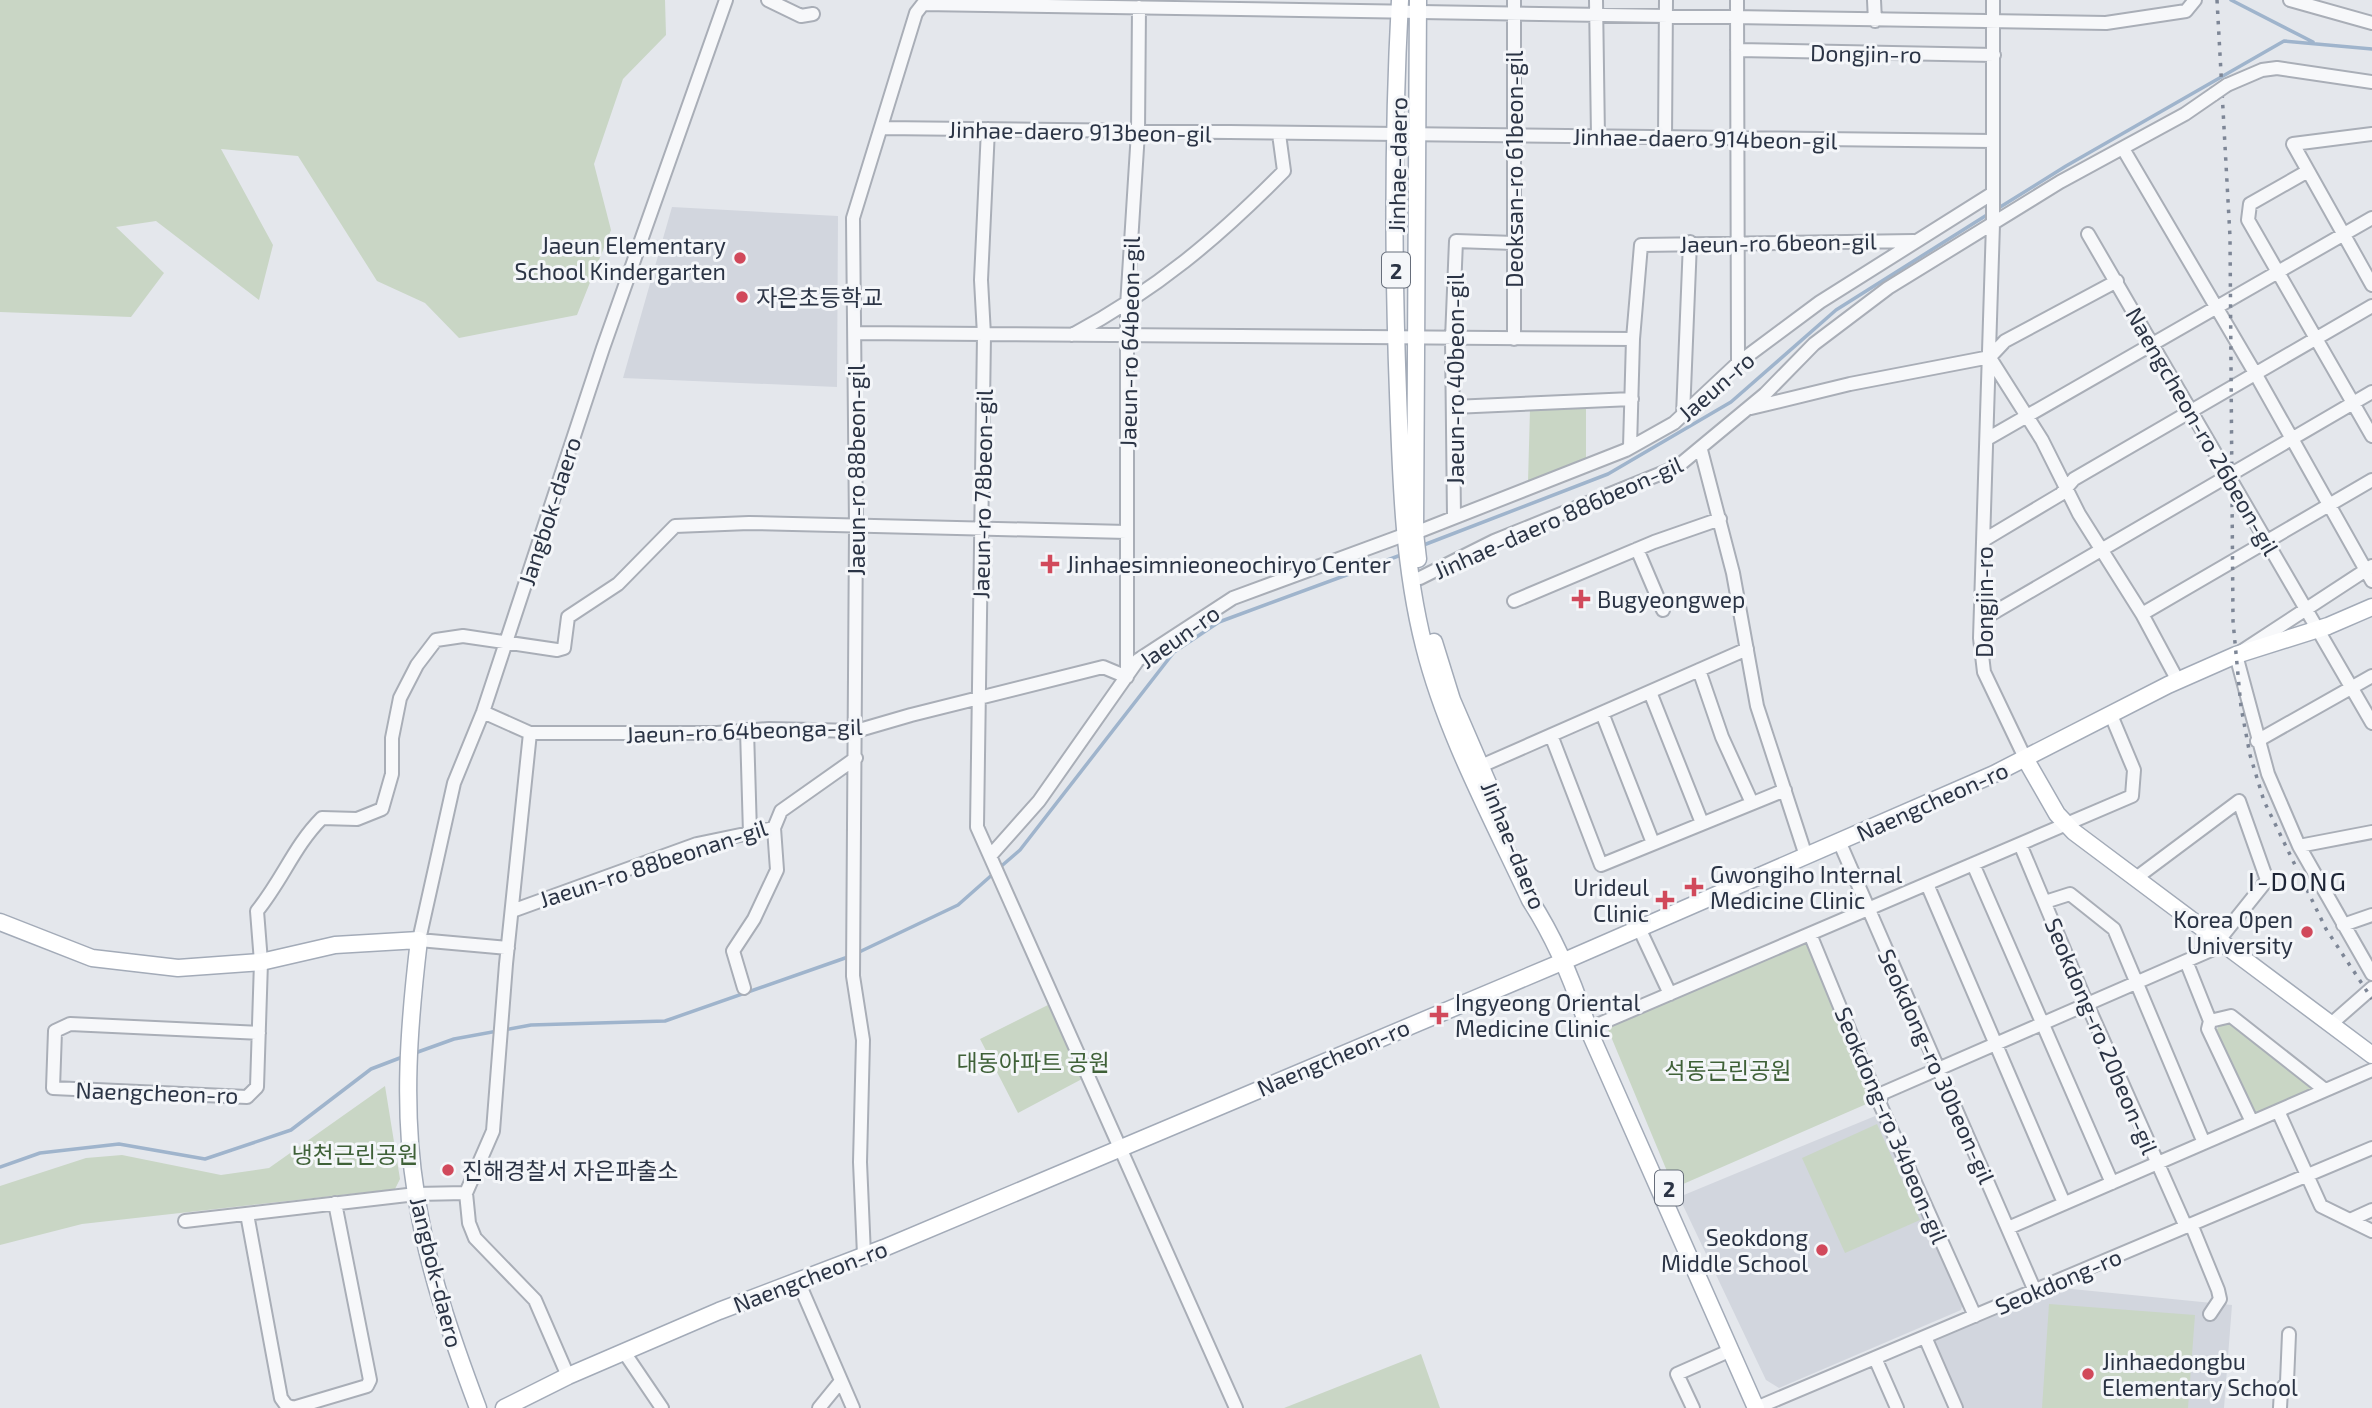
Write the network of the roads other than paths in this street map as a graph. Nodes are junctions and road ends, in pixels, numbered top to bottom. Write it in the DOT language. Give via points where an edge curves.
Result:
graph roads {
  1 [pos="726,0"];
  2 [pos="768,0"];
  3 [pos="1597,0"];
  4 [pos="1667,0"];
  5 [pos="1737,0"];
  6 [pos="1874,0"];
  7 [pos="2193,0"];
  8 [pos="2290,0"];
  9 [pos="1400,5"];
  10 [pos="1418,5"];
  11 [pos="1139,6"];
  12 [pos="1514,6"];
  13 [pos="1993,12"];
  14 [pos="813,14"];
  15 [pos="1597,14"];
  16 [pos="1666,16"];
  17 [pos="1737,17"];
  18 [pos="1875,21"];
  19 [pos="2372,23"];
  20 [pos="1737,50"];
  21 [pos="1994,55"];
  22 [pos="2372,82"];
  23 [pos="882,128"];
  24 [pos="988,130"];
  25 [pos="1138,132"];
  26 [pos="1279,134"];
  27 [pos="2372,134"];
  28 [pos="1396,135"];
  29 [pos="1416,136"];
  30 [pos="1514,136"];
  31 [pos="1598,137"];
  32 [pos="1665,138"];
  33 [pos="1738,139"];
  34 [pos="1993,141"];
  35 [pos="2125,152"];
  36 [pos="2308,171"];
  37 [pos="1993,193"];
  38 [pos="2372,218"];
  39 [pos="1993,224"];
  40 [pos="2088,234"];
  41 [pos="2343,234"];
  42 [pos="1914,241"];
  43 [pos="1690,242"];
  44 [pos="1738,242"];
  45 [pos="1514,243"];
  46 [pos="2278,272"];
  47 [pos="2117,281"];
  48 [pos="2372,285"];
  49 [pos="1127,306"];
  50 [pos="2372,306"];
  51 [pos="2217,308"];
  52 [pos="855,333"];
  53 [pos="984,334"];
  54 [pos="1071,335"];
  55 [pos="1127,336"];
  56 [pos="1396,338"];
  57 [pos="2316,338"];
  58 [pos="1417,339"];
  59 [pos="1452,339"];
  60 [pos="1514,339"];
  61 [pos="1633,339"];
  62 [pos="2154,344"];
  63 [pos="1990,357"];
  64 [pos="1738,363"];
  65 [pos="2255,373"];
  66 [pos="2372,392"];
  67 [pos="1632,399"];
  68 [pos="2353,403"];
  69 [pos="1453,407"];
  70 [pos="1745,410"];
  71 [pos="2192,410"];
  72 [pos="1683,415"];
  73 [pos="2027,416"];
  74 [pos="2372,436"];
  75 [pos="1987,439"];
  76 [pos="2292,439"];
  77 [pos="1630,447"];
  78 [pos="1701,450"];
  79 [pos="2229,475"];
  80 [pos="2372,480"];
  81 [pos="2065,489"];
  82 [pos="2329,505"];
  83 [pos="1454,516"];
  84 [pos="1720,519"];
  85 [pos="856,527"];
  86 [pos="981,530"];
  87 [pos="1127,533"];
  88 [pos="1410,536"];
  89 [pos="1984,540"];
  90 [pos="2266,541"];
  91 [pos="1637,549"];
  92 [pos="2099,549"];
  93 [pos="1414,563"];
  94 [pos="2370,572"];
  95 [pos="1420,579"];
  96 [pos="1514,601"];
  97 [pos="2372,607"];
  98 [pos="2306,608"];
  99 [pos="1663,610"];
  100 [pos="2142,614"];
  101 [pos="1981,620"];
  102 [pos="2318,629"];
  103 [pos="507,641"];
  104 [pos="1747,649"];
  105 [pos="2236,655"];
  106 [pos="1699,670"];
  107 [pos="2372,676"];
  108 [pos="1127,677"];
  109 [pos="2178,681"];
  110 [pos="2351,688"];
  111 [pos="1650,692"];
  112 [pos="979,699"];
  113 [pos="483,712"];
  114 [pos="1602,713"];
  115 [pos="2111,715"];
  116 [pos="2372,723"];
  117 [pos="747,730"];
  118 [pos="856,732"];
  119 [pos="530,733"];
  120 [pos="1551,735"];
  121 [pos="2257,741"];
  122 [pos="856,758"];
  123 [pos="2026,760"];
  124 [pos="1481,766"];
  125 [pos="1785,790"];
  126 [pos="1752,803"];
  127 [pos="1702,823"];
  128 [pos="2067,824"];
  129 [pos="774,828"];
  130 [pos="2372,832"];
  131 [pos="750,833"];
  132 [pos="1839,841"];
  133 [pos="1653,844"];
  134 [pos="2020,844"];
  135 [pos="2299,846"];
  136 [pos="991,855"];
  137 [pos="1806,856"];
  138 [pos="1973,864"];
  139 [pos="2136,878"];
  140 [pos="1927,884"];
  141 [pos="2045,902"];
  142 [pos="1869,909"];
  143 [pos="512,911"];
  144 [pos="2372,915"];
  145 [pos="0,922"];
  146 [pos="1545,923"];
  147 [pos="2343,925"];
  148 [pos="1639,928"];
  149 [pos="1810,934"];
  150 [pos="419,940"];
  151 [pos="2222,942"];
  152 [pos="508,948"];
  153 [pos="2186,961"];
  154 [pos="261,962"];
  155 [pos="1562,962"];
  156 [pos="2372,974"];
  157 [pos="2135,984"];
  158 [pos="744,988"];
  159 [pos="2372,988"];
  160 [pos="1670,994"];
  161 [pos="1579,1000"];
  162 [pos="2087,1004"];
  163 [pos="2210,1021"];
  164 [pos="2331,1024"];
  165 [pos="1597,1025"];
  166 [pos="2040,1025"];
  167 [pos="259,1033"];
  168 [pos="1995,1044"];
  169 [pos="2372,1055"];
  170 [pos="1939,1069"];
  171 [pos="2372,1070"];
  172 [pos="2325,1090"];
  173 [pos="1880,1102"];
  174 [pos="2278,1111"];
  175 [pos="2252,1122"];
  176 [pos="2204,1143"];
  177 [pos="1119,1148"];
  178 [pos="2372,1148"];
  179 [pos="2158,1163"];
  180 [pos="2305,1176"];
  181 [pos="2112,1183"];
  182 [pos="466,1193"];
  183 [pos="416,1194"];
  184 [pos="335,1203"];
  185 [pos="2064,1203"];
  186 [pos="2372,1210"];
  187 [pos="247,1214"];
  188 [pos="2350,1220"];
  189 [pos="185,1221"];
  190 [pos="2189,1225"];
  191 [pos="2008,1228"];
  192 [pos="2372,1231"];
  193 [pos="864,1255"];
  194 [pos="798,1281"];
  195 [pos="2035,1291"];
  196 [pos="2210,1314"];
  197 [pos="1975,1316"];
  198 [pos="2289,1334"];
  199 [pos="1925,1337"];
  200 [pos="1729,1351"];
  201 [pos="624,1352"];
  202 [pos="1875,1358"];
  203 [pos="568,1376"];
  204 [pos="841,1381"];
  205 [pos="1745,1381"];
  206 [pos="524,1404"];
  207 [pos="478,1408"];
  208 [pos="504,1408"];
  209 [pos="662,1408"];
  210 [pos="818,1408"];
  211 [pos="853,1408"];
  212 [pos="1236,1408"];
  213 [pos="1693,1408"];
  214 [pos="1756,1408"];
  215 [pos="1897,1408"];
  216 [pos="1956,1408"];
  217 [pos="2280,1408"];
  1 -- 103 [label="street, Jangbok-daero" via="603,348"];
  2 -- 14 [label="street" via="801,16"];
  3 -- 15 [label="street"];
  4 -- 16 [label="street"];
  5 -- 17 [label="street"];
  6 -- 18 [label="street"];
  7 -- 13 [label="street" via="2186,11 2106,23"];
  8 -- 19 [label="street"];
  9 -- 10 [label="street"];
  9 -- 11 [label="street"];
  9 -- 28 [label="main road, Jinhae-daero / 2"];
  10 -- 12 [label="street"];
  10 -- 29 [label="main road, Jinhae-daero / 2"];
  11 -- 23 [label="street, Jaeun-ro 88beon-gil" via="923,4 916,13"];
  11 -- 25 [label="street, Jaeun-ro 64beon-gil"];
  12 -- 15 [label="street"];
  12 -- 30 [label="street, Deoksan-ro 61beon-gil"];
  13 -- 18 [label="street"];
  13 -- 21 [label="street, Dongjin-ro"];
  15 -- 16 [label="street"];
  15 -- 31 [label="street"];
  16 -- 17 [label="street"];
  16 -- 32 [label="street"];
  17 -- 18 [label="street"];
  17 -- 20 [label="street"];
  20 -- 21 [label="street, Dongjin-ro"];
  20 -- 33 [label="street"];
  21 -- 34 [label="street, Dongjin-ro"];
  22 -- 39 [label="street, Jinhae-daero 886beon-gil, bridge" via="2277,68 2262,70 2227,85"];
  23 -- 24 [label="street, Jinhae-daero 913beon-gil"];
  23 -- 52 [label="street, Jaeun-ro 88beon-gil" via="853,218"];
  24 -- 25 [label="street, Jinhae-daero 913beon-gil"];
  24 -- 53 [label="street, Jaeun-ro 78beon-gil" via="981,280"];
  25 -- 26 [label="street, Jinhae-daero 913beon-gil"];
  25 -- 49 [label="street, Jaeun-ro 64beon-gil"];
  26 -- 28 [label="street, Jinhae-daero 913beon-gil"];
  26 -- 49 [label="street" via="1284,171 1227,228"];
  27 -- 36 [label="street" via="2293,144"];
  28 -- 29 [label="street, Jinhae-daero 913beon-gil"];
  28 -- 56 [label="main road, Jinhae-daero / 2"];
  29 -- 30 [label="street, Jinhae-daero 914beon-gil"];
  29 -- 58 [label="main road, Jinhae-daero / 2"];
  30 -- 31 [label="street, Jinhae-daero 914beon-gil"];
  30 -- 45 [label="street, Deoksan-ro 61beon-gil"];
  31 -- 32 [label="street, Jinhae-daero 914beon-gil"];
  32 -- 33 [label="street, Jinhae-daero 914beon-gil"];
  33 -- 34 [label="street, Jinhae-daero 914beon-gil"];
  33 -- 44 [label="street"];
  34 -- 37 [label="street, Dongjin-ro"];
  35 -- 51 [label="street"];
  36 -- 41 [label="street"];
  36 -- 46 [label="street" via="2250,204 2249,220"];
  37 -- 39 [label="street, Dongjin-ro"];
  37 -- 42 [label="street, Jaeun-ro"];
  38 -- 41 [label="street"];
  39 -- 63 [label="street, Dongjin-ro"];
  39 -- 70 [label="street, Jinhae-daero 886beon-gil" via="1888,288 1814,344"];
  40 -- 47 [label="street, Naengcheon-ro 26beon-gil"];
  41 -- 46 [label="street"];
  41 -- 48 [label="street"];
  42 -- 44 [label="street, Jaeun-ro 6beon-gil"];
  42 -- 64 [label="street, Jaeun-ro"];
  43 -- 44 [label="street, Jaeun-ro 6beon-gil"];
  43 -- 61 [label="street, Jaeun-ro 6beon-gil" via="1641,245"];
  43 -- 72 [label="street"];
  44 -- 64 [label="street"];
  45 -- 59 [label="street, Jaeun-ro 40beon-gil" via="1455,241"];
  45 -- 60 [label="street, Deoksan-ro 61beon-gil"];
  46 -- 51 [label="street"];
  46 -- 57 [label="street"];
  47 -- 62 [label="street, Naengcheon-ro 26beon-gil"];
  47 -- 63 [label="street" via="2005,341"];
  49 -- 54 [label="street"];
  49 -- 55 [label="street, Jaeun-ro 64beon-gil"];
  50 -- 57 [label="street"];
  51 -- 62 [label="street"];
  51 -- 65 [label="street"];
  52 -- 53 [label="street"];
  52 -- 85 [label="street, Jaeun-ro 88beon-gil"];
  53 -- 54 [label="street"];
  53 -- 86 [label="street, Jaeun-ro 78beon-gil"];
  54 -- 55 [label="street"];
  55 -- 56 [label="street"];
  55 -- 87 [label="street, Jaeun-ro 64beon-gil"];
  56 -- 58 [label="street"];
  56 -- 88 [label="main road, Jinhae-daero / 2"];
  57 -- 65 [label="street"];
  57 -- 68 [label="street"];
  58 -- 59 [label="street"];
  58 -- 88 [label="main road, Jinhae-daero / 2"];
  59 -- 60 [label="street"];
  59 -- 69 [label="street, Jaeun-ro 40beon-gil"];
  60 -- 61 [label="street"];
  61 -- 67 [label="street"];
  62 -- 71 [label="street, Naengcheon-ro 26beon-gil"];
  62 -- 73 [label="street"];
  63 -- 70 [label="street"];
  63 -- 73 [label="street"];
  63 -- 75 [label="street, Dongjin-ro"];
  64 -- 72 [label="street, Jaeun-ro"];
  65 -- 71 [label="street"];
  65 -- 76 [label="street"];
  66 -- 68 [label="street"];
  67 -- 69 [label="street"];
  67 -- 77 [label="street"];
  68 -- 74 [label="street"];
  68 -- 76 [label="street"];
  69 -- 83 [label="street, Jaeun-ro 40beon-gil"];
  70 -- 78 [label="street, Jinhae-daero 886beon-gil"];
  71 -- 79 [label="street, Naengcheon-ro 26beon-gil"];
  71 -- 81 [label="street" via="2074,479"];
  72 -- 77 [label="street, Jaeun-ro"];
  73 -- 75 [label="street"];
  73 -- 81 [label="street"];
  75 -- 89 [label="street, Dongjin-ro"];
  76 -- 79 [label="street"];
  76 -- 82 [label="street"];
  77 -- 83 [label="street, Jaeun-ro"];
  78 -- 84 [label="street"];
  78 -- 95 [label="street, Jinhae-daero 886beon-gil" via="1677,467 1494,541"];
  79 -- 90 [label="street, Naengcheon-ro 26beon-gil"];
  79 -- 92 [label="street"];
  80 -- 82 [label="street"];
  81 -- 89 [label="street"];
  81 -- 92 [label="street"];
  82 -- 90 [label="street"];
  82 -- 94 [label="street"];
  83 -- 88 [label="street, Jaeun-ro"];
  84 -- 91 [label="street"];
  84 -- 104 [label="street"];
  85 -- 86 [label="street"];
  85 -- 103 [label="street" via="675,526 618,584 568,617 564,648"];
  85 -- 118 [label="street, Jaeun-ro 88beon-gil"];
  86 -- 87 [label="street"];
  86 -- 112 [label="street, Jaeun-ro 78beon-gil"];
  87 -- 108 [label="street, Jaeun-ro 64beon-gil"];
  88 -- 93 [label="main road, 2"];
  88 -- 108 [label="street, Jaeun-ro" via="1233,598 1139,660"];
  89 -- 101 [label="street, Dongjin-ro"];
  90 -- 98 [label="street, Naengcheon-ro 26beon-gil"];
  90 -- 100 [label="street"];
  91 -- 96 [label="street"];
  91 -- 99 [label="street"];
  92 -- 100 [label="street"];
  92 -- 101 [label="street"];
  93 -- 95 [label="main road, Jinhae-daero / 2"];
  93 -- 146 [label="main road, Jinhae-daero / 2" via="1424,645 1442,705 1530,900"];
  94 -- 98 [label="street"];
  95 -- 124 [label="main road, Jinhae-daero / 2" via="1452,700"];
  97 -- 102 [label="main road, Naengcheon-ro"];
  98 -- 102 [label="street, Naengcheon-ro 26beon-gil"];
  98 -- 105 [label="street"];
  100 -- 109 [label="street"];
  101 -- 123 [label="street, Dongjin-ro" via="1984,671"];
  102 -- 105 [label="main road, Naengcheon-ro"];
  102 -- 110 [label="street, Naengcheon-ro 26beon-gil"];
  103 -- 113 [label="street, Jangbok-daero"];
  103 -- 154 [label="street, Naengcheon-ro" via="463,636 436,640 400,698 392,738 392,774 382,809 357,819 322,818 302,838 279,884 257,911"];
  104 -- 106 [label="street"];
  104 -- 125 [label="street" via="1757,706"];
  105 -- 109 [label="main road, Naengcheon-ro"];
  105 -- 121 [label="street"];
  106 -- 111 [label="street"];
  106 -- 126 [label="street" via="1721,737"];
  107 -- 110 [label="street"];
  108 -- 112 [label="street, Jaeun-ro 64beonga-gil" via="1103,667"];
  108 -- 136 [label="street, Jaeun-ro" via="1039,801"];
  109 -- 115 [label="main road, Naengcheon-ro"];
  110 -- 116 [label="street, Naengcheon-ro 26beon-gil"];
  110 -- 121 [label="street"];
  111 -- 114 [label="street"];
  111 -- 127 [label="street"];
  112 -- 118 [label="street, Jaeun-ro 64beonga-gil"];
  112 -- 136 [label="street, Jaeun-ro 78beon-gil" via="978,827"];
  113 -- 119 [label="street, Jaeun-ro 64beonga-gil"];
  113 -- 150 [label="street, Jangbok-daero" via="454,783"];
  114 -- 120 [label="street"];
  114 -- 133 [label="street"];
  115 -- 123 [label="main road, Naengcheon-ro"];
  115 -- 128 [label="street" via="2134,770 2132,796"];
  117 -- 118 [label="street, Jaeun-ro 64beonga-gil"];
  117 -- 119 [label="street, Jaeun-ro 64beonga-gil"];
  117 -- 131 [label="street"];
  118 -- 122 [label="street, Jaeun-ro 88beon-gil"];
  119 -- 143 [label="street"];
  120 -- 124 [label="street"];
  120 -- 133 [label="street" via="1601,864"];
  121 -- 135 [label="street"];
  122 -- 129 [label="street, Jaeun-ro 88beonan-gil" via="781,811"];
  122 -- 193 [label="street, Jaeun-ro 88beon-gil" via="853,963 863,1040 860,1161"];
  123 -- 128 [label="main road, Dongjin-ro"];
  123 -- 132 [label="main road, Naengcheon-ro"];
  124 -- 146 [label="main road, Jinhae-daero / 2" via="1538,893"];
  125 -- 126 [label="street"];
  125 -- 137 [label="street"];
  126 -- 127 [label="street"];
  127 -- 133 [label="street"];
  128 -- 134 [label="street"];
  128 -- 139 [label="main road, Dongjin-ro"];
  129 -- 131 [label="street, Jaeun-ro 88beonan-gil"];
  129 -- 158 [label="street" via="777,870 733,951"];
  130 -- 135 [label="street"];
  131 -- 143 [label="street, Jaeun-ro 88beonan-gil" via="698,844"];
  132 -- 137 [label="main road, Naengcheon-ro"];
  132 -- 142 [label="street, Seokdong-ro 30beon-gil"];
  134 -- 138 [label="street"];
  134 -- 141 [label="street, Seokdong-ro 20beon-gil"];
  135 -- 147 [label="street"];
  136 -- 177 [label="street, Jaeun-ro 78beon-gil"];
  137 -- 148 [label="main road, Naengcheon-ro"];
  138 -- 140 [label="street"];
  138 -- 166 [label="street"];
  139 -- 151 [label="main road, Dongjin-ro"];
  139 -- 151 [label="street" via="2239,802 2267,880"];
  140 -- 142 [label="street"];
  140 -- 168 [label="street"];
  141 -- 157 [label="street" via="2070,894 2114,929"];
  141 -- 162 [label="street, Seokdong-ro 20beon-gil"];
  142 -- 149 [label="street"];
  142 -- 170 [label="street, Seokdong-ro 30beon-gil"];
  143 -- 152 [label="street"];
  144 -- 147 [label="street"];
  145 -- 154 [label="main road" via="92,958 178,968"];
  146 -- 155 [label="main road, 2"];
  147 -- 156 [label="street"];
  148 -- 155 [label="main road, Naengcheon-ro"];
  148 -- 160 [label="street"];
  149 -- 160 [label="street"];
  149 -- 173 [label="street, Seokdong-ro 34beon-gil"];
  150 -- 152 [label="street"];
  150 -- 154 [label="main road" via="335,944"];
  150 -- 183 [label="main road, Jangbok-daero" via="407,1091"];
  151 -- 153 [label="street"];
  151 -- 164 [label="main road, Dongjin-ro"];
  152 -- 182 [label="street" via="493,1131"];
  153 -- 157 [label="street"];
  153 -- 163 [label="street"];
  154 -- 167 [label="street, Naengcheon-ro"];
  155 -- 161 [label="main road, 2"];
  155 -- 177 [label="main road, Naengcheon-ro"];
  157 -- 162 [label="street"];
  157 -- 176 [label="street"];
  159 -- 164 [label="street"];
  160 -- 165 [label="street"];
  161 -- 165 [label="main road, 2"];
  161 -- 200 [label="main road, 2"];
  162 -- 166 [label="street"];
  162 -- 179 [label="street, Seokdong-ro 20beon-gil"];
  163 -- 172 [label="street" via="2231,1016"];
  163 -- 175 [label="street" via="2208,1029"];
  164 -- 169 [label="main road, Dongjin-ro"];
  165 -- 205 [label="main road, 2" via="1742,1357"];
  166 -- 168 [label="street"];
  166 -- 181 [label="street"];
  167 -- 167 [label="street, Naengcheon-ro" via="257,1087 247,1097 53,1088 55,1031 70,1024"];
  168 -- 170 [label="street"];
  168 -- 185 [label="street"];
  170 -- 173 [label="street" via="1883,1093"];
  170 -- 191 [label="street, Seokdong-ro 30beon-gil"];
  171 -- 172 [label="street"];
  172 -- 174 [label="street"];
  173 -- 197 [label="street, Seokdong-ro 34beon-gil"];
  174 -- 175 [label="street"];
  174 -- 180 [label="street"];
  175 -- 176 [label="street"];
  176 -- 179 [label="street"];
  177 -- 193 [label="main road, Naengcheon-ro"];
  177 -- 212 [label="street, Jaeun-ro 78beon-gil"];
  178 -- 180 [label="street, Seokdong-ro"];
  179 -- 181 [label="street"];
  179 -- 190 [label="street, Seokdong-ro 20beon-gil"];
  180 -- 188 [label="street" via="2320,1206"];
  180 -- 190 [label="street, Seokdong-ro"];
  181 -- 185 [label="street"];
  182 -- 183 [label="street"];
  182 -- 203 [label="street" via="475,1238 536,1300"];
  183 -- 184 [label="street"];
  183 -- 207 [label="main road, Jangbok-daero" via="449,1333"];
  184 -- 187 [label="street"];
  184 -- 187 [label="street" via="370,1380 367,1386 293,1408 281,1398"];
  185 -- 191 [label="street"];
  186 -- 188 [label="street"];
  187 -- 189 [label="street"];
  188 -- 192 [label="street"];
  190 -- 195 [label="street, Seokdong-ro"];
  190 -- 196 [label="street" via="2218,1290 2220,1299"];
  191 -- 195 [label="street, Seokdong-ro 30beon-gil"];
  193 -- 194 [label="main road, Naengcheon-ro"];
  194 -- 201 [label="main road, Naengcheon-ro"];
  194 -- 204 [label="street"];
  195 -- 197 [label="street, Seokdong-ro"];
  197 -- 199 [label="street, Seokdong-ro"];
  198 -- 217 [label="street" via="2287,1382 2281,1390"];
  199 -- 202 [label="street, Seokdong-ro"];
  199 -- 216 [label="street"];
  200 -- 205 [label="main road, 2"];
  200 -- 213 [label="street" via="1677,1374"];
  201 -- 203 [label="main road, Naengcheon-ro"];
  201 -- 209 [label="street"];
  202 -- 214 [label="street, Seokdong-ro"];
  202 -- 215 [label="street"];
  203 -- 206 [label="main road, Naengcheon-ro"];
  204 -- 210 [label="street"];
  204 -- 211 [label="street"];
  205 -- 214 [label="main road, 2"];
  206 -- 208 [label="main road, Naengcheon-ro"];
}
